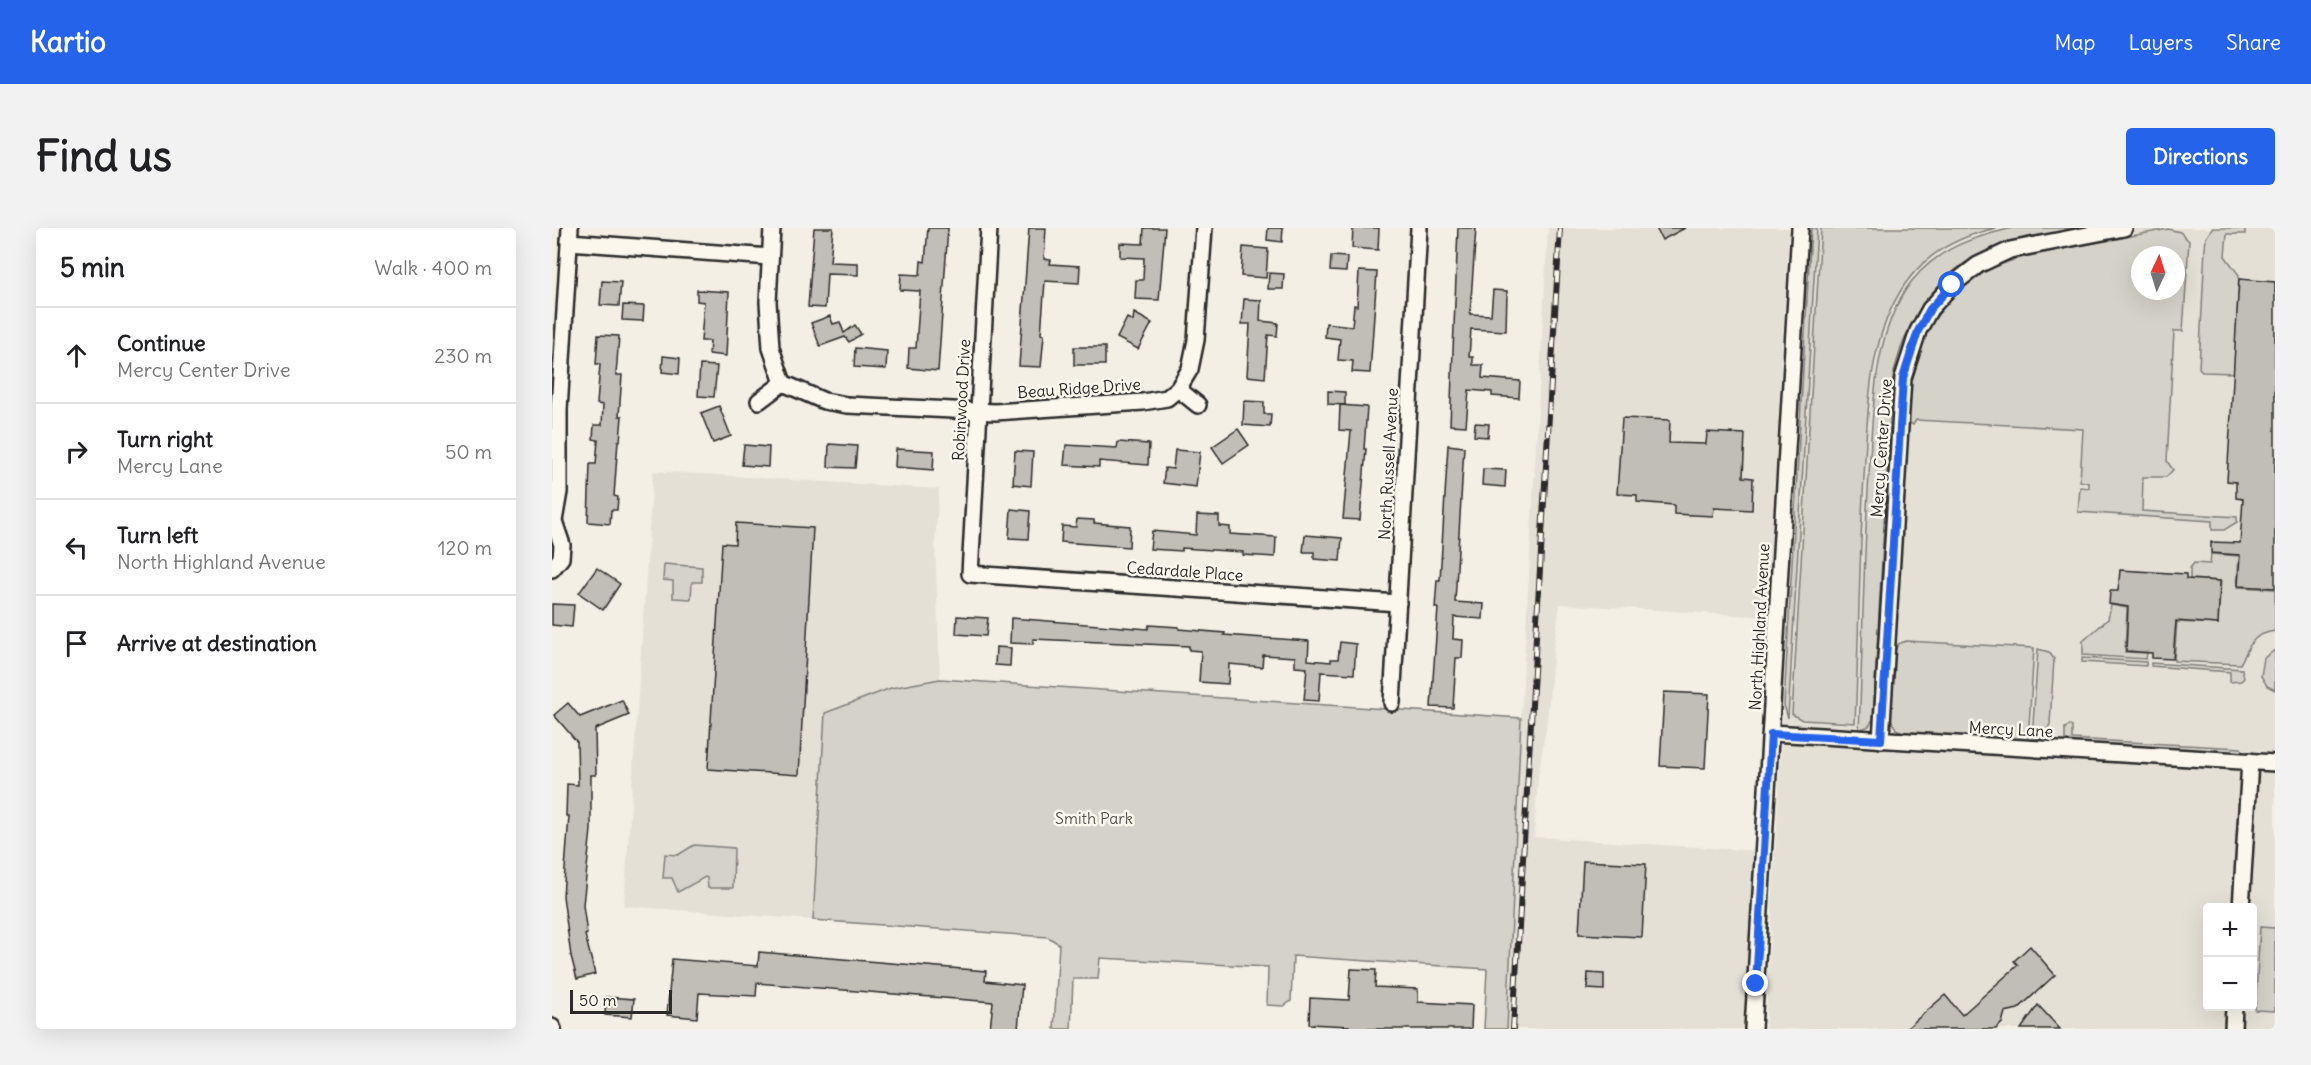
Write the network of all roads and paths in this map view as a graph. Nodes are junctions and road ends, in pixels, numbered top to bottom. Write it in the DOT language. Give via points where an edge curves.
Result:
graph roads {
  1 [pos="772,228"];
  2 [pos="989,228"];
  3 [pos="1203,228"];
  4 [pos="1419,228"];
  5 [pos="1800,228"];
  6 [pos="2124,228"];
  7 [pos="570,235"];
  8 [pos="770,256"];
  9 [pos="783,383"];
  10 [pos="1178,389"];
  11 [pos="759,401"];
  12 [pos="1198,405"];
  13 [pos="978,411"];
  14 [pos="553,522"];
  15 [pos="552,569"];
  16 [pos="970,574"];
  17 [pos="1398,603"];
  18 [pos="1392,703"];
  19 [pos="1771,734"];
  20 [pos="1881,740"];
  21 [pos="2250,761"];
  22 [pos="2275,763"];
  23 [pos="2241,903"];
  24 [pos="2234,1011"];
  25 [pos="1753,1029"];
  26 [pos="2233,1029"];
  1 -- 8 [label="street"];
  2 -- 13 [label="street, Robinwood Drive"];
  3 -- 10 [label="street" via="1196,340 1190,369"];
  4 -- 17 [label="street, North Russell Avenue"];
  5 -- 19 [label="street, North Highland Avenue"];
  6 -- 20 [label="street, Mercy Center Drive" via="2010,250 1978,265 1930,309 1918,331 1903,378"];
  7 -- 8 [label="street"];
  7 -- 14 [label="street" via="559,410 559,492"];
  8 -- 9 [label="street" via="771,348"];
  9 -- 11 [label="street"];
  9 -- 13 [label="street, Beau Ridge Drive" via="824,401 847,405"];
  10 -- 12 [label="street"];
  10 -- 13 [label="street, Beau Ridge Drive" via="1167,398 1143,402"];
  13 -- 16 [label="street, Robinwood Drive"];
  14 -- 15 [label="street" via="562,545 561,558"];
  16 -- 17 [label="street, Cedardale Place"];
  17 -- 18 [label="street, North Russell Avenue"];
  19 -- 20 [label="street, Mercy Lane"];
  19 -- 25 [label="street, North Highland Avenue"];
  20 -- 21 [label="street, Mercy Lane"];
  21 -- 22 [label="street, Mercy Lane"];
  21 -- 23 [label="street"];
  24 -- 26 [label="street"];
}
